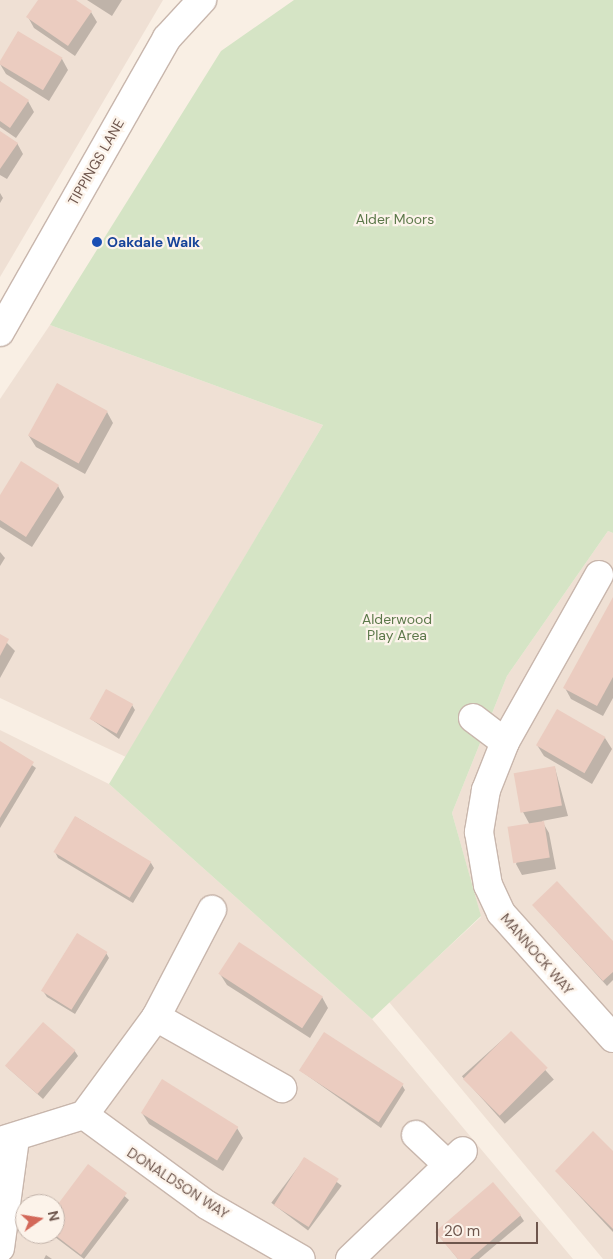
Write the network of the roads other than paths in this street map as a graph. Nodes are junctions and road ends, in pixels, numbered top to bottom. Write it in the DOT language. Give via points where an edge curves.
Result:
graph roads {
  1 [pos="202,0"];
  2 [pos="0,332"];
  3 [pos="598,575"];
  4 [pos="473,718"];
  5 [pos="505,742"];
  6 [pos="212,910"];
  7 [pos="156,1017"];
  8 [pos="613,1038"];
  9 [pos="282,1088"];
  10 [pos="84,1115"];
  11 [pos="416,1135"];
  12 [pos="7,1140"];
  13 [pos="0,1248"];
  14 [pos="301,1259"];
  15 [pos="350,1259"];
  1 -- 2 [label="street, TIPPINGS LANE" via="167,38"];
  3 -- 5 [label="street, MANNOCK WAY"];
  4 -- 5 [label="street"];
  5 -- 8 [label="street, MANNOCK WAY" via="486,790 481,818 480,847 488,885 516,933"];
  6 -- 7 [label="street"];
  7 -- 9 [label="street"];
  7 -- 10 [label="street"];
  10 -- 12 [label="street"];
  10 -- 14 [label="street, DONALDSON WAY" via="207,1205"];
  11 -- 15 [label="street" via="456,1158"];
  12 -- 13 [label="street"];
}
